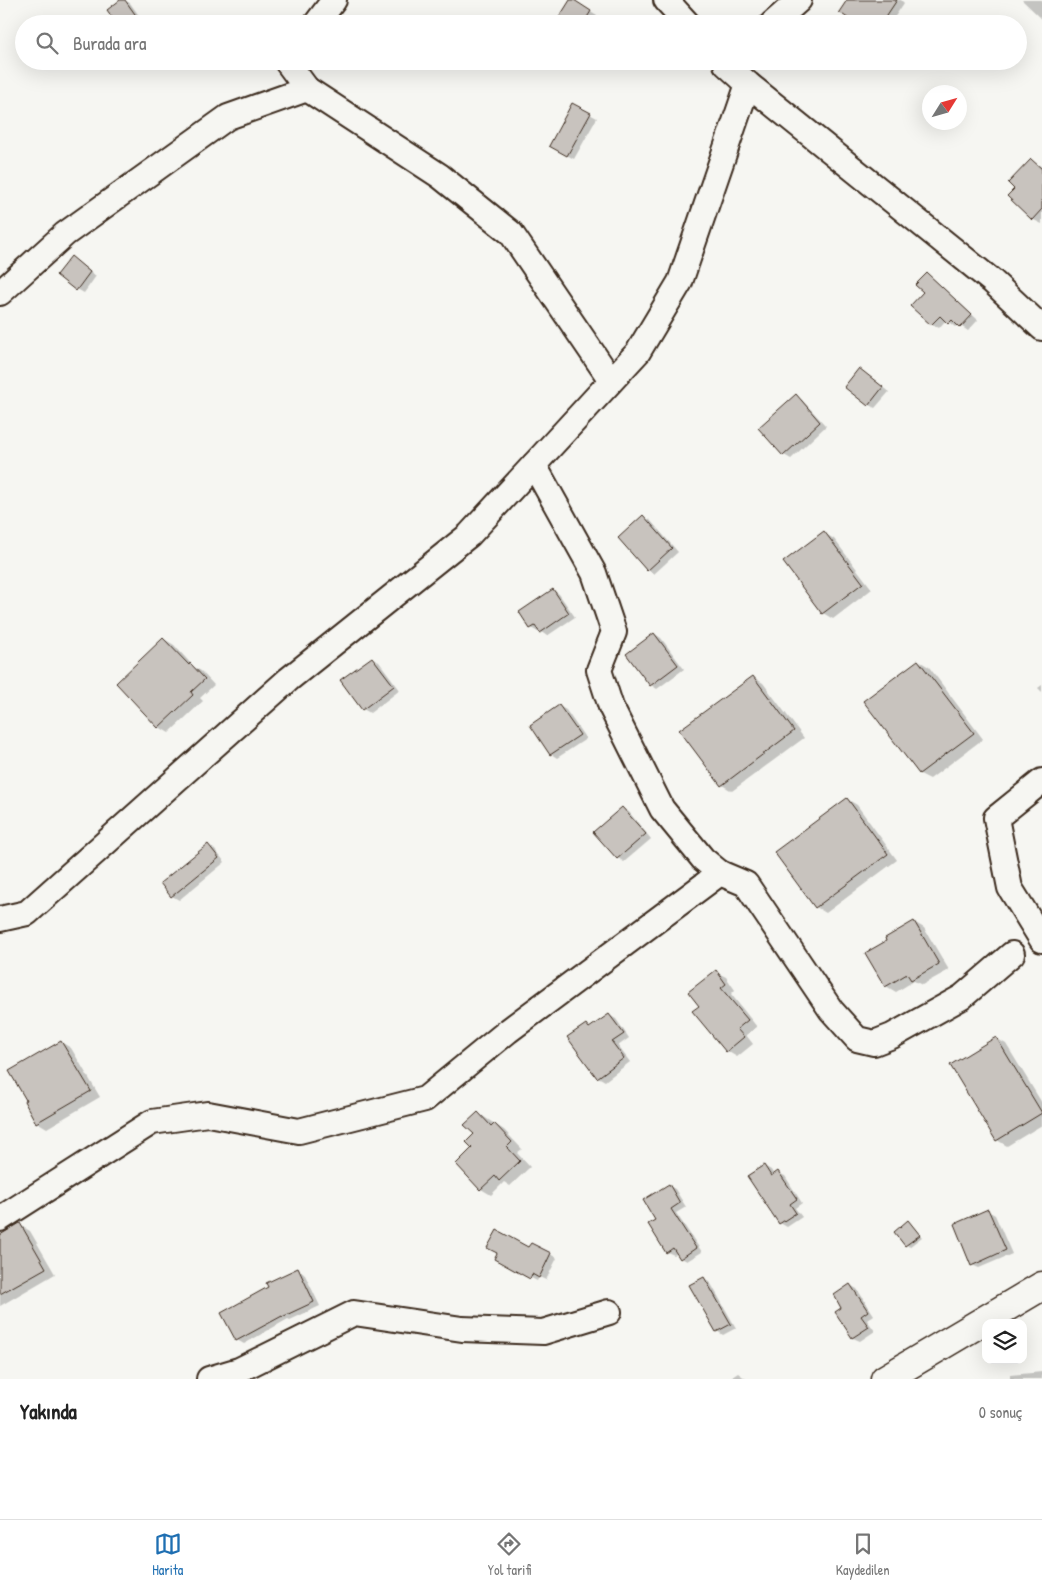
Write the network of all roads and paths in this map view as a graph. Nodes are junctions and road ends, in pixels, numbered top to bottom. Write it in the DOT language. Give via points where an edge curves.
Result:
graph roads {
  1 [pos="334,0"];
  2 [pos="666,0"];
  3 [pos="799,0"];
  4 [pos="323,15"];
  5 [pos="680,15"];
  6 [pos="782,15"];
  7 [pos="293,70"];
  8 [pos="734,70"];
  9 [pos="748,84"];
  10 [pos="307,89"];
  11 [pos="0,293"];
  12 [pos="1042,328"];
  13 [pos="611,380"];
  14 [pos="534,466"];
  15 [pos="1042,782"];
  16 [pos="720,873"];
  17 [pos="0,919"];
  18 [pos="1042,940"];
  19 [pos="1012,954"];
  20 [pos="0,1219"];
  21 [pos="1042,1286"];
  22 [pos="609,1312"];
  23 [pos="209,1379"];
  24 [pos="885,1379"];
  1 -- 4 [label="street"];
  2 -- 5 [label="street"];
  3 -- 6 [label="street"];
  7 -- 10 [label="street"];
  8 -- 9 [label="street"];
  9 -- 12 [label="street" via="992,281"];
  9 -- 13 [label="street" via="680,282 638,352"];
  10 -- 11 [label="street" via="228,117 65,234"];
  10 -- 13 [label="street" via="440,176 511,233"];
  13 -- 14 [label="street"];
  14 -- 16 [label="street" via="594,573 614,632 599,670 611,707 662,809 703,859"];
  14 -- 17 [label="street" via="469,535 290,679 27,913"];
  15 -- 18 [label="street" via="996,818 1010,888"];
  16 -- 19 [label="street" via="746,884 831,1010 858,1039 874,1042 892,1036 962,997"];
  16 -- 20 [label="street" via="508,1031 425,1098 299,1131 208,1114 152,1122"];
  21 -- 24 [label="street"];
  22 -- 23 [label="street" via="544,1332 462,1329 354,1313 239,1370"];
}
